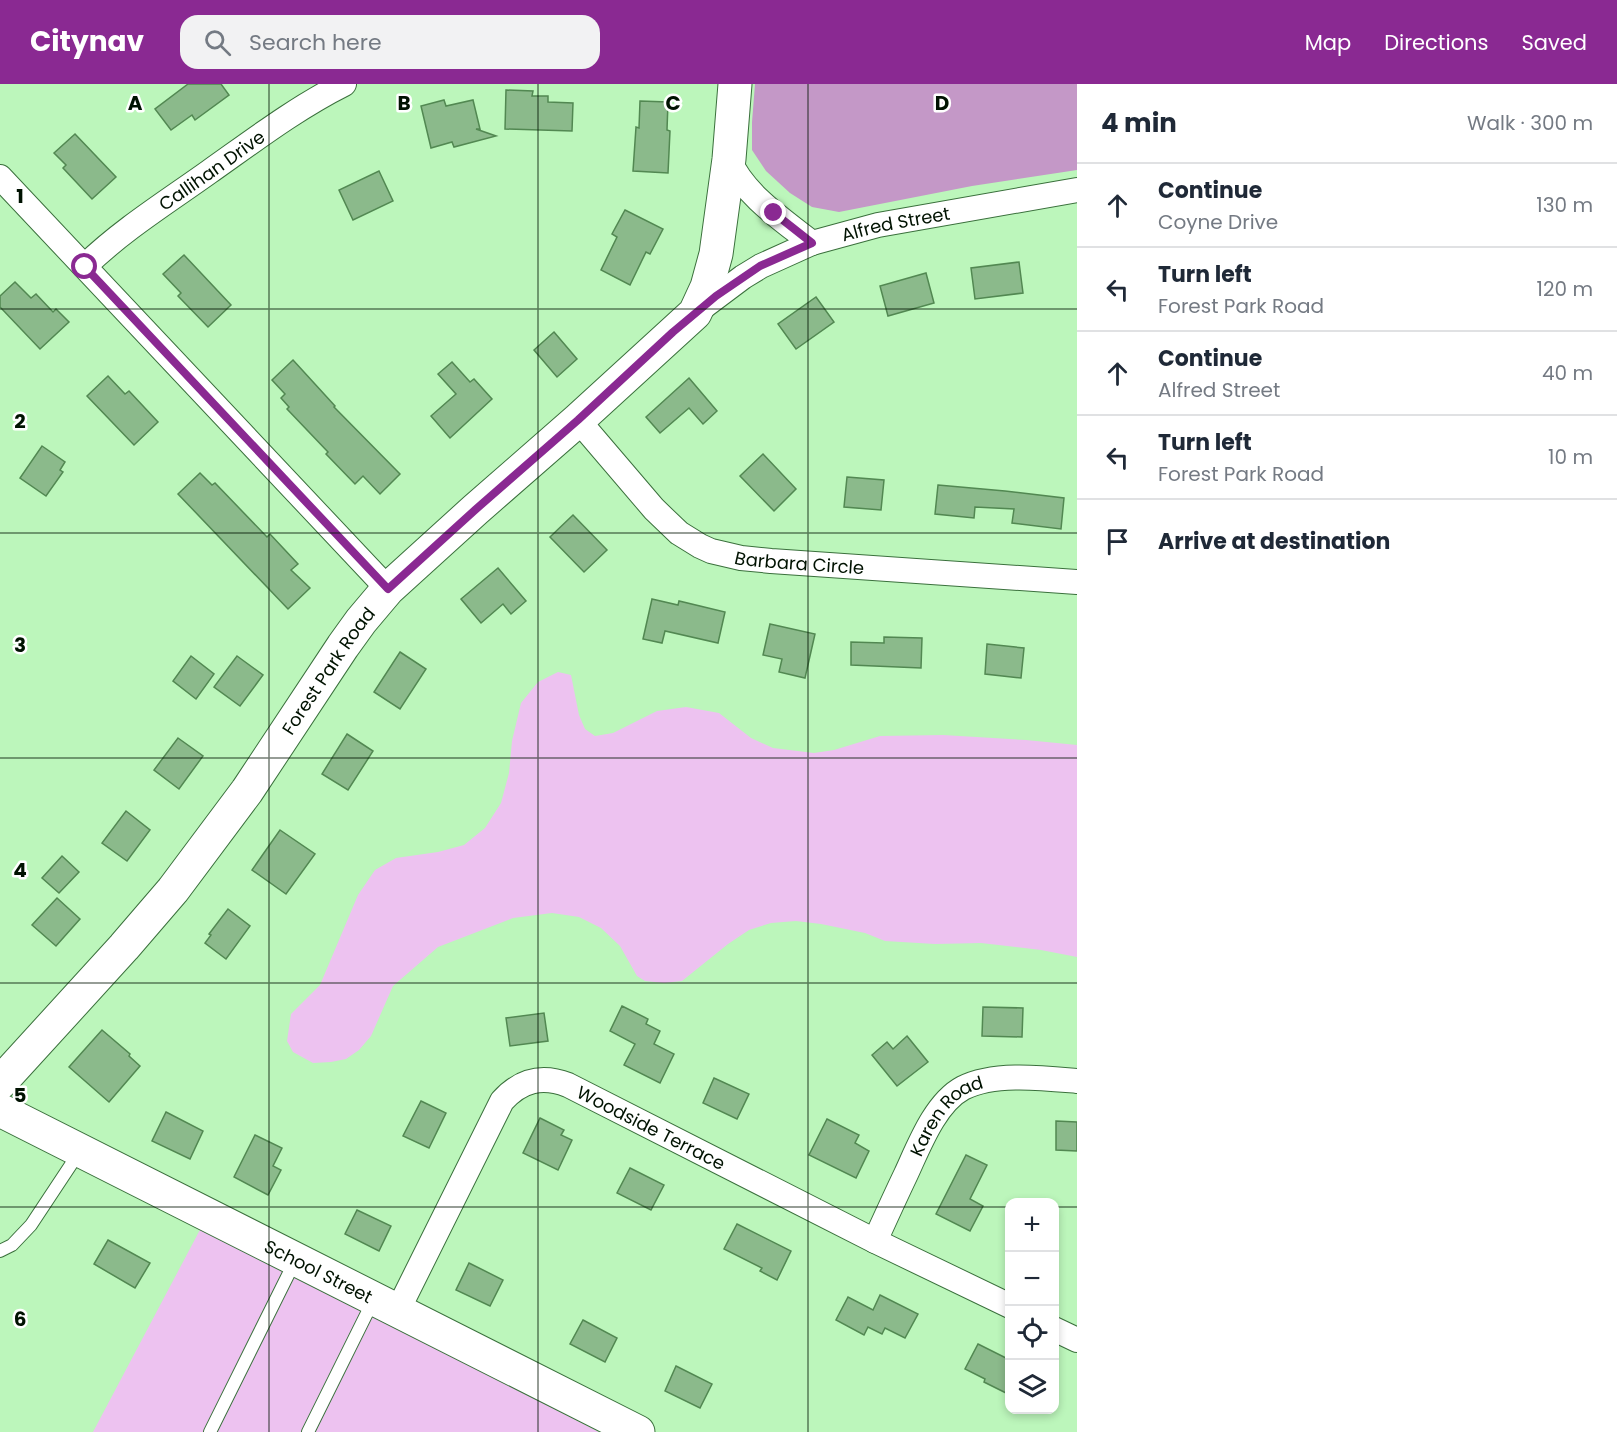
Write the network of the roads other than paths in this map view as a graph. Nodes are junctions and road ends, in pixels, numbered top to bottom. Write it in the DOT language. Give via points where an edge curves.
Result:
graph roads {
  1 [pos="344,84"];
  2 [pos="735,84"];
  3 [pos="729,159"];
  4 [pos="0,177"];
  5 [pos="1077,190"];
  6 [pos="812,243"];
  7 [pos="85,267"];
  8 [pos="695,313"];
  9 [pos="578,420"];
  10 [pos="1077,582"];
  11 [pos="388,589"];
  12 [pos="1077,1080"];
  13 [pos="0,1083"];
  14 [pos="0,1110"];
  15 [pos="80,1150"];
  16 [pos="875,1241"];
  17 [pos="0,1251"];
  18 [pos="296,1258"];
  19 [pos="386,1304"];
  20 [pos="1005,1304"];
  21 [pos="1059,1331"];
  22 [pos="1077,1340"];
  23 [pos="210,1432"];
  24 [pos="308,1432"];
  25 [pos="639,1432"];
  1 -- 7 [label="street, Callihan Drive" via="320,96 161,206 116,238"];
  2 -- 3 [label="street, Forest Park Road"];
  3 -- 6 [label="street" via="762,202"];
  3 -- 8 [label="street, Forest Park Road" via="716,254"];
  4 -- 7 [label="street"];
  5 -- 6 [label="street, Alfred Street" via="878,225"];
  6 -- 8 [label="street, Alfred Street" via="743,277"];
  7 -- 11 [label="street"];
  8 -- 9 [label="street, Forest Park Road"];
  9 -- 10 [label="street, Barbara Circle" via="668,524 711,551 771,561"];
  9 -- 11 [label="street, Forest Park Road"];
  11 -- 13 [label="street, Forest Park Road" via="343,646 247,791 173,890"];
  12 -- 16 [label="street, Karen Road" via="995,1079 955,1093 929,1127"];
  14 -- 15 [label="street, School Street"];
  15 -- 17 [label="lane" via="31,1225 12,1245"];
  15 -- 18 [label="street, School Street"];
  16 -- 19 [label="street, Woodside Terrace" via="568,1085 551,1080 532,1081 515,1088 502,1101"];
  16 -- 20 [label="street, Woodside Terrace"];
  18 -- 19 [label="street, School Street"];
  18 -- 23 [label="lane"];
  19 -- 24 [label="lane"];
  19 -- 25 [label="street, School Street"];
  21 -- 22 [label="street"];
}
